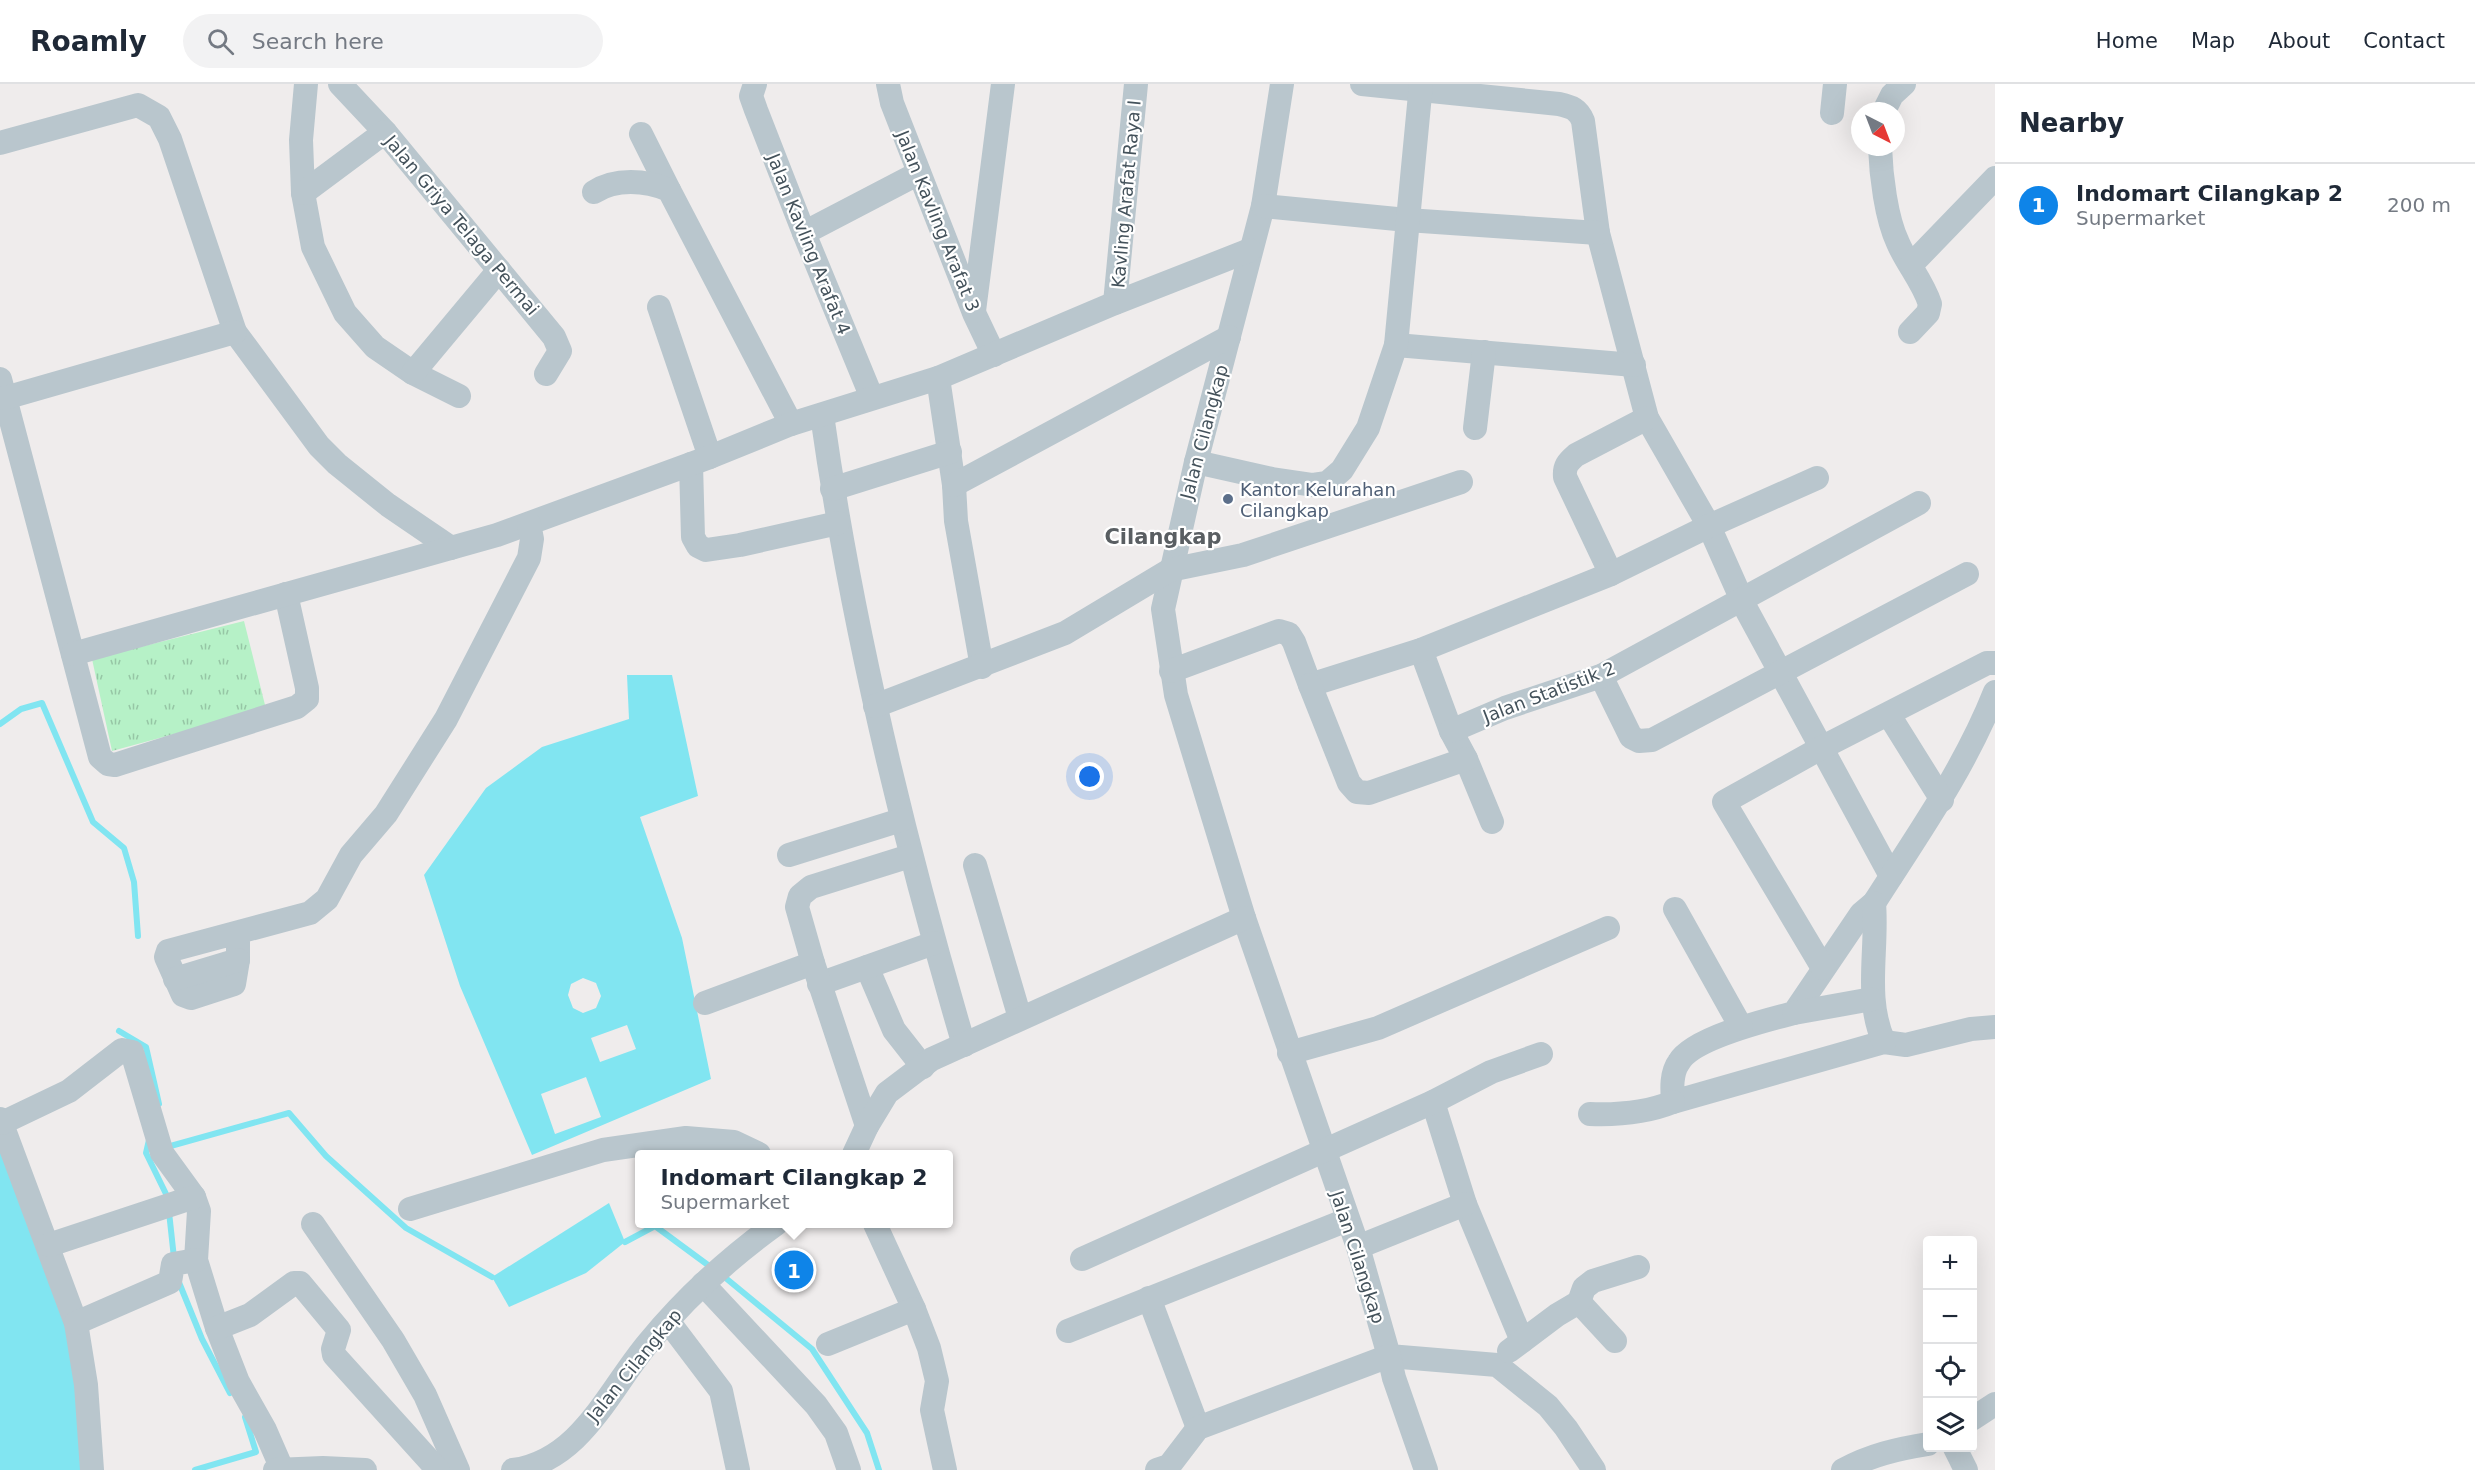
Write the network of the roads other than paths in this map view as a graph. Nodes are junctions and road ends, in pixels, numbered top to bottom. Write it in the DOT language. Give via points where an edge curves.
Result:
graph roads {
  1 [pos="306,84"];
  2 [pos="340,84"];
  3 [pos="888,84"];
  4 [pos="1003,84"];
  5 [pos="1136,84"];
  6 [pos="1282,84"];
  7 [pos="1362,84"];
  8 [pos="1835,84"];
  9 [pos="1904,84"];
  10 [pos="754,86"];
  11 [pos="1421,87"];
  12 [pos="1888,102"];
  13 [pos="1832,113"];
  14 [pos="385,132"];
  15 [pos="641,134"];
  16 [pos="0,143"];
  17 [pos="1881,156"];
  18 [pos="919,172"];
  19 [pos="1995,178"];
  20 [pos="669,190"];
  21 [pos="594,192"];
  22 [pos="303,193"];
  23 [pos="1263,206"];
  24 [pos="1407,220"];
  25 [pos="804,233"];
  26 [pos="1598,233"];
  27 [pos="1250,250"];
  28 [pos="1911,265"];
  29 [pos="499,270"];
  30 [pos="1115,303"];
  31 [pos="659,307"];
  32 [pos="974,313"];
  33 [pos="235,332"];
  34 [pos="1910,332"];
  35 [pos="1229,337"];
  36 [pos="1396,345"];
  37 [pos="1484,352"];
  38 [pos="994,355"];
  39 [pos="1634,365"];
  40 [pos="413,372"];
  41 [pos="546,374"];
  42 [pos="938,378"];
  43 [pos="2,389"];
  44 [pos="459,396"];
  45 [pos="872,399"];
  46 [pos="822,415"];
  47 [pos="1647,418"];
  48 [pos="791,424"];
  49 [pos="1475,428"];
  50 [pos="950,452"];
  51 [pos="701,461"];
  52 [pos="1196,462"];
  53 [pos="1817,477"];
  54 [pos="1461,482"];
  55 [pos="954,485"];
  56 [pos="832,489"];
  57 [pos="1919,503"];
  58 [pos="529,524"];
  59 [pos="838,524"];
  60 [pos="1709,526"];
  61 [pos="451,548"];
  62 [pos="1170,570"];
  63 [pos="1611,573"];
  64 [pos="1967,574"];
  65 [pos="286,594"];
  66 [pos="1741,598"];
  67 [pos="1421,650"];
  68 [pos="73,654"];
  69 [pos="1995,663"];
  70 [pos="982,667"];
  71 [pos="1171,671"];
  72 [pos="1781,671"];
  73 [pos="1601,676"];
  74 [pos="1310,685"];
  75 [pos="1995,692"];
  76 [pos="875,706"];
  77 [pos="1889,715"];
  78 [pos="1450,730"];
  79 [pos="1821,748"];
  80 [pos="1466,759"];
  81 [pos="1942,800"];
  82 [pos="901,820"];
  83 [pos="1492,822"];
  84 [pos="789,855"];
  85 [pos="910,856"];
  86 [pos="975,866"];
  87 [pos="1891,876"];
  88 [pos="1874,903"];
  89 [pos="1675,909"];
  90 [pos="1244,918"];
  91 [pos="1608,928"];
  92 [pos="237,933"];
  93 [pos="934,943"];
  94 [pos="867,967"];
  95 [pos="1823,968"];
  96 [pos="816,973"];
  97 [pos="1872,999"];
  98 [pos="705,1003"];
  99 [pos="1794,1013"];
  100 [pos="1020,1018"];
  101 [pos="1741,1027"];
  102 [pos="1995,1027"];
  103 [pos="1884,1042"];
  104 [pos="964,1045"];
  105 [pos="1289,1053"];
  106 [pos="1542,1054"];
  107 [pos="923,1067"];
  108 [pos="1433,1102"];
  109 [pos="1673,1102"];
  110 [pos="1590,1114"];
  111 [pos="1,1121"];
  112 [pos="867,1126"];
  113 [pos="749,1150"];
  114 [pos="856,1150"];
  115 [pos="1323,1151"];
  116 [pos="178,1201"];
  117 [pos="1465,1204"];
  118 [pos="410,1209"];
  119 [pos="1347,1220"];
  120 [pos="313,1224"];
  121 [pos="771,1228"];
  122 [pos="877,1228"];
  123 [pos="49,1245"];
  124 [pos="1358,1247"];
  125 [pos="1082,1259"];
  126 [pos="185,1261"];
  127 [pos="1638,1267"];
  128 [pos="712,1275"];
  129 [pos="1149,1298"];
  130 [pos="1579,1302"];
  131 [pos="914,1308"];
  132 [pos="668,1321"];
  133 [pos="76,1323"];
  134 [pos="217,1328"];
  135 [pos="1068,1331"];
  136 [pos="1522,1341"];
  137 [pos="1615,1341"];
  138 [pos="828,1344"];
  139 [pos="1389,1356"];
  140 [pos="1497,1365"];
  141 [pos="1995,1404"];
  142 [pos="1977,1416"];
  143 [pos="1198,1428"];
  144 [pos="1923,1445"];
  145 [pos="1957,1452"];
  146 [pos="279,1469"];
  147 [pos="1166,1469"];
  148 [pos="92,1470"];
  149 [pos="365,1470"];
  150 [pos="438,1470"];
  151 [pos="458,1470"];
  152 [pos="513,1470"];
  153 [pos="738,1470"];
  154 [pos="849,1470"];
  155 [pos="945,1470"];
  156 [pos="1426,1470"];
  157 [pos="1594,1470"];
  158 [pos="1843,1470"];
  159 [pos="1966,1470"];
  1 -- 22 [label="street" via="301,140"];
  2 -- 14 [label="street, Jalan Griya Telaga Permai"];
  3 -- 18 [label="street, Jalan Kavling Arafat 3"];
  4 -- 32 [label="street"];
  5 -- 30 [label="street, Kavling Arafat Raya I"];
  6 -- 23 [label="street, Jalan Cilangkap"];
  7 -- 11 [label="street"];
  8 -- 13 [label="street"];
  9 -- 12 [label="street"];
  10 -- 25 [label="street, Jalan Kavling Arafat 4" via="751,96"];
  11 -- 24 [label="street"];
  11 -- 26 [label="street" via="1574,107 1583,121"];
  14 -- 22 [label="street"];
  14 -- 29 [label="street, Jalan Griya Telaga Permai"];
  15 -- 20 [label="street"];
  16 -- 33 [label="street" via="138,105 159,117 170,139"];
  17 -- 28 [label="street" via="1897,243"];
  18 -- 25 [label="street"];
  18 -- 32 [label="street, Jalan Kavling Arafat 3"];
  19 -- 28 [label="street"];
  20 -- 21 [label="street" via="629,183"];
  20 -- 48 [label="street"];
  22 -- 40 [label="street" via="313,248 345,313 375,346"];
  23 -- 24 [label="street"];
  23 -- 27 [label="street, Jalan Cilangkap"];
  24 -- 26 [label="street"];
  24 -- 36 [label="street"];
  25 -- 45 [label="street, Jalan Kavling Arafat 4"];
  26 -- 39 [label="street"];
  27 -- 30 [label="street"];
  27 -- 35 [label="street, Jalan Cilangkap"];
  28 -- 34 [label="street" via="1930,304 1928,313"];
  29 -- 40 [label="street"];
  29 -- 41 [label="street, Jalan Griya Telaga Permai" via="554,337 560,351"];
  30 -- 38 [label="street"];
  31 -- 51 [label="street"];
  32 -- 38 [label="street, Jalan Kavling Arafat 3"];
  33 -- 43 [label="street"];
  33 -- 61 [label="street" via="294,416 331,458 388,505"];
  35 -- 52 [label="street, Jalan Cilangkap"];
  35 -- 55 [label="street"];
  36 -- 37 [label="street"];
  36 -- 52 [label="street" via="1368,428 1342,470 1327,483 1313,485 1272,479"];
  37 -- 39 [label="street"];
  37 -- 49 [label="street"];
  38 -- 42 [label="street"];
  39 -- 47 [label="street"];
  40 -- 44 [label="street"];
  42 -- 45 [label="street"];
  42 -- 50 [label="street"];
  43 -- 68 [label="street"];
  45 -- 46 [label="street"];
  46 -- 48 [label="street"];
  46 -- 56 [label="street"];
  47 -- 60 [label="street"];
  47 -- 63 [label="street" via="1576,454 1565,469 1565,477"];
  48 -- 51 [label="street"];
  50 -- 55 [label="street"];
  50 -- 56 [label="street"];
  51 -- 58 [label="street"];
  51 -- 59 [label="street" via="693,537 706,550"];
  52 -- 62 [label="street, Jalan Cilangkap"];
  53 -- 60 [label="street"];
  54 -- 62 [label="street" via="1243,555"];
  55 -- 70 [label="street" via="956,521"];
  56 -- 59 [label="street"];
  57 -- 66 [label="street, Jalan Statistik 2"];
  58 -- 61 [label="street"];
  58 -- 92 [label="street" via="529,558 446,719 386,814 351,855 327,899 310,913"];
  59 -- 76 [label="street"];
  60 -- 63 [label="street"];
  60 -- 66 [label="street"];
  61 -- 65 [label="street"];
  62 -- 70 [label="street" via="1065,633"];
  62 -- 71 [label="street, Jalan Cilangkap" via="1163,609"];
  63 -- 67 [label="street"];
  64 -- 72 [label="street"];
  65 -- 68 [label="street"];
  65 -- 68 [label="street" via="307,699 297,707 115,765 100,757"];
  66 -- 72 [label="street"];
  66 -- 73 [label="street, Jalan Statistik 2"];
  67 -- 74 [label="street"];
  67 -- 78 [label="street"];
  69 -- 77 [label="street" via="1987,663"];
  70 -- 76 [label="street"];
  71 -- 74 [label="street" via="1279,631 1289,634 1294,642"];
  71 -- 90 [label="street, Jalan Cilangkap"];
  72 -- 73 [label="street" via="1679,727 1652,740 1639,741 1631,737"];
  72 -- 79 [label="street"];
  73 -- 78 [label="street, Jalan Statistik 2"];
  74 -- 80 [label="street" via="1349,783 1357,792 1368,793"];
  75 -- 81 [label="street"];
  76 -- 82 [label="street"];
  77 -- 79 [label="street"];
  77 -- 81 [label="street"];
  78 -- 80 [label="street"];
  79 -- 87 [label="street"];
  79 -- 95 [label="street" via="1724,802"];
  80 -- 83 [label="street"];
  81 -- 87 [label="street"];
  82 -- 84 [label="street"];
  82 -- 85 [label="street"];
  85 -- 93 [label="street"];
  85 -- 96 [label="street" via="811,887 800,896 797,907"];
  86 -- 100 [label="street"];
  87 -- 88 [label="street"];
  88 -- 95 [label="street" via="1861,914"];
  88 -- 97 [label="street"];
  89 -- 101 [label="street"];
  90 -- 100 [label="street"];
  90 -- 105 [label="street, Jalan Cilangkap"];
  91 -- 105 [label="street" via="1378,1028"];
  92 -- 92 [label="street" via="168,951 166,957 183,994 191,998 230,987 238,960"];
  93 -- 94 [label="street"];
  93 -- 104 [label="street"];
  94 -- 96 [label="street"];
  94 -- 107 [label="street" via="894,1030"];
  95 -- 99 [label="street"];
  96 -- 98 [label="street"];
  96 -- 112 [label="street"];
  97 -- 99 [label="street"];
  97 -- 103 [label="street"];
  99 -- 101 [label="street"];
  100 -- 104 [label="street"];
  101 -- 109 [label="street" via="1680,1059 1673,1080"];
  102 -- 103 [label="street" via="1906,1045"];
  103 -- 109 [label="street"];
  104 -- 107 [label="street"];
  105 -- 115 [label="street, Jalan Cilangkap"];
  106 -- 108 [label="street" via="1491,1072"];
  107 -- 112 [label="street" via="887,1093"];
  108 -- 115 [label="street"];
  108 -- 117 [label="street"];
  109 -- 110 [label="street" via="1641,1112"];
  111 -- 116 [label="street" via="69,1091 122,1050 129,1050 134,1055"];
  111 -- 123 [label="street"];
  112 -- 114 [label="street"];
  113 -- 118 [label="street" via="734,1142 686,1138 603,1150"];
  115 -- 119 [label="street, Jalan Cilangkap"];
  115 -- 125 [label="street"];
  116 -- 123 [label="street"];
  116 -- 126 [label="street" via="199,1211"];
  117 -- 124 [label="street"];
  117 -- 136 [label="street"];
  119 -- 124 [label="street, Jalan Cilangkap"];
  119 -- 129 [label="street"];
  120 -- 151 [label="street" via="404,1358"];
  121 -- 128 [label="street, Jalan Cilangkap"];
  122 -- 131 [label="street"];
  123 -- 133 [label="street"];
  124 -- 139 [label="street, Jalan Cilangkap"];
  126 -- 133 [label="street" via="172,1267 170,1282"];
  126 -- 134 [label="street"];
  127 -- 130 [label="street" via="1593,1281 1584,1288"];
  128 -- 132 [label="street, Jalan Cilangkap"];
  128 -- 154 [label="street" via="836,1432"];
  129 -- 135 [label="street"];
  129 -- 143 [label="street"];
  130 -- 136 [label="street"];
  130 -- 137 [label="street"];
  131 -- 138 [label="street"];
  131 -- 155 [label="street" via="937,1381 932,1410"];
  132 -- 152 [label="street, Jalan Cilangkap" via="570,1444 551,1459"];
  132 -- 153 [label="street" via="721,1391"];
  133 -- 148 [label="street" via="86,1385"];
  134 -- 146 [label="street"];
  134 -- 150 [label="street" via="250,1315 294,1283 300,1283 339,1330 334,1355"];
  136 -- 140 [label="street"];
  139 -- 140 [label="street"];
  139 -- 143 [label="street"];
  139 -- 156 [label="street, Jalan Cilangkap"];
  140 -- 157 [label="street" via="1548,1406"];
  141 -- 142 [label="street"];
  143 -- 147 [label="street"];
  144 -- 158 [label="street" via="1867,1457"];
  145 -- 159 [label="street"];
  146 -- 149 [label="street"];
}
